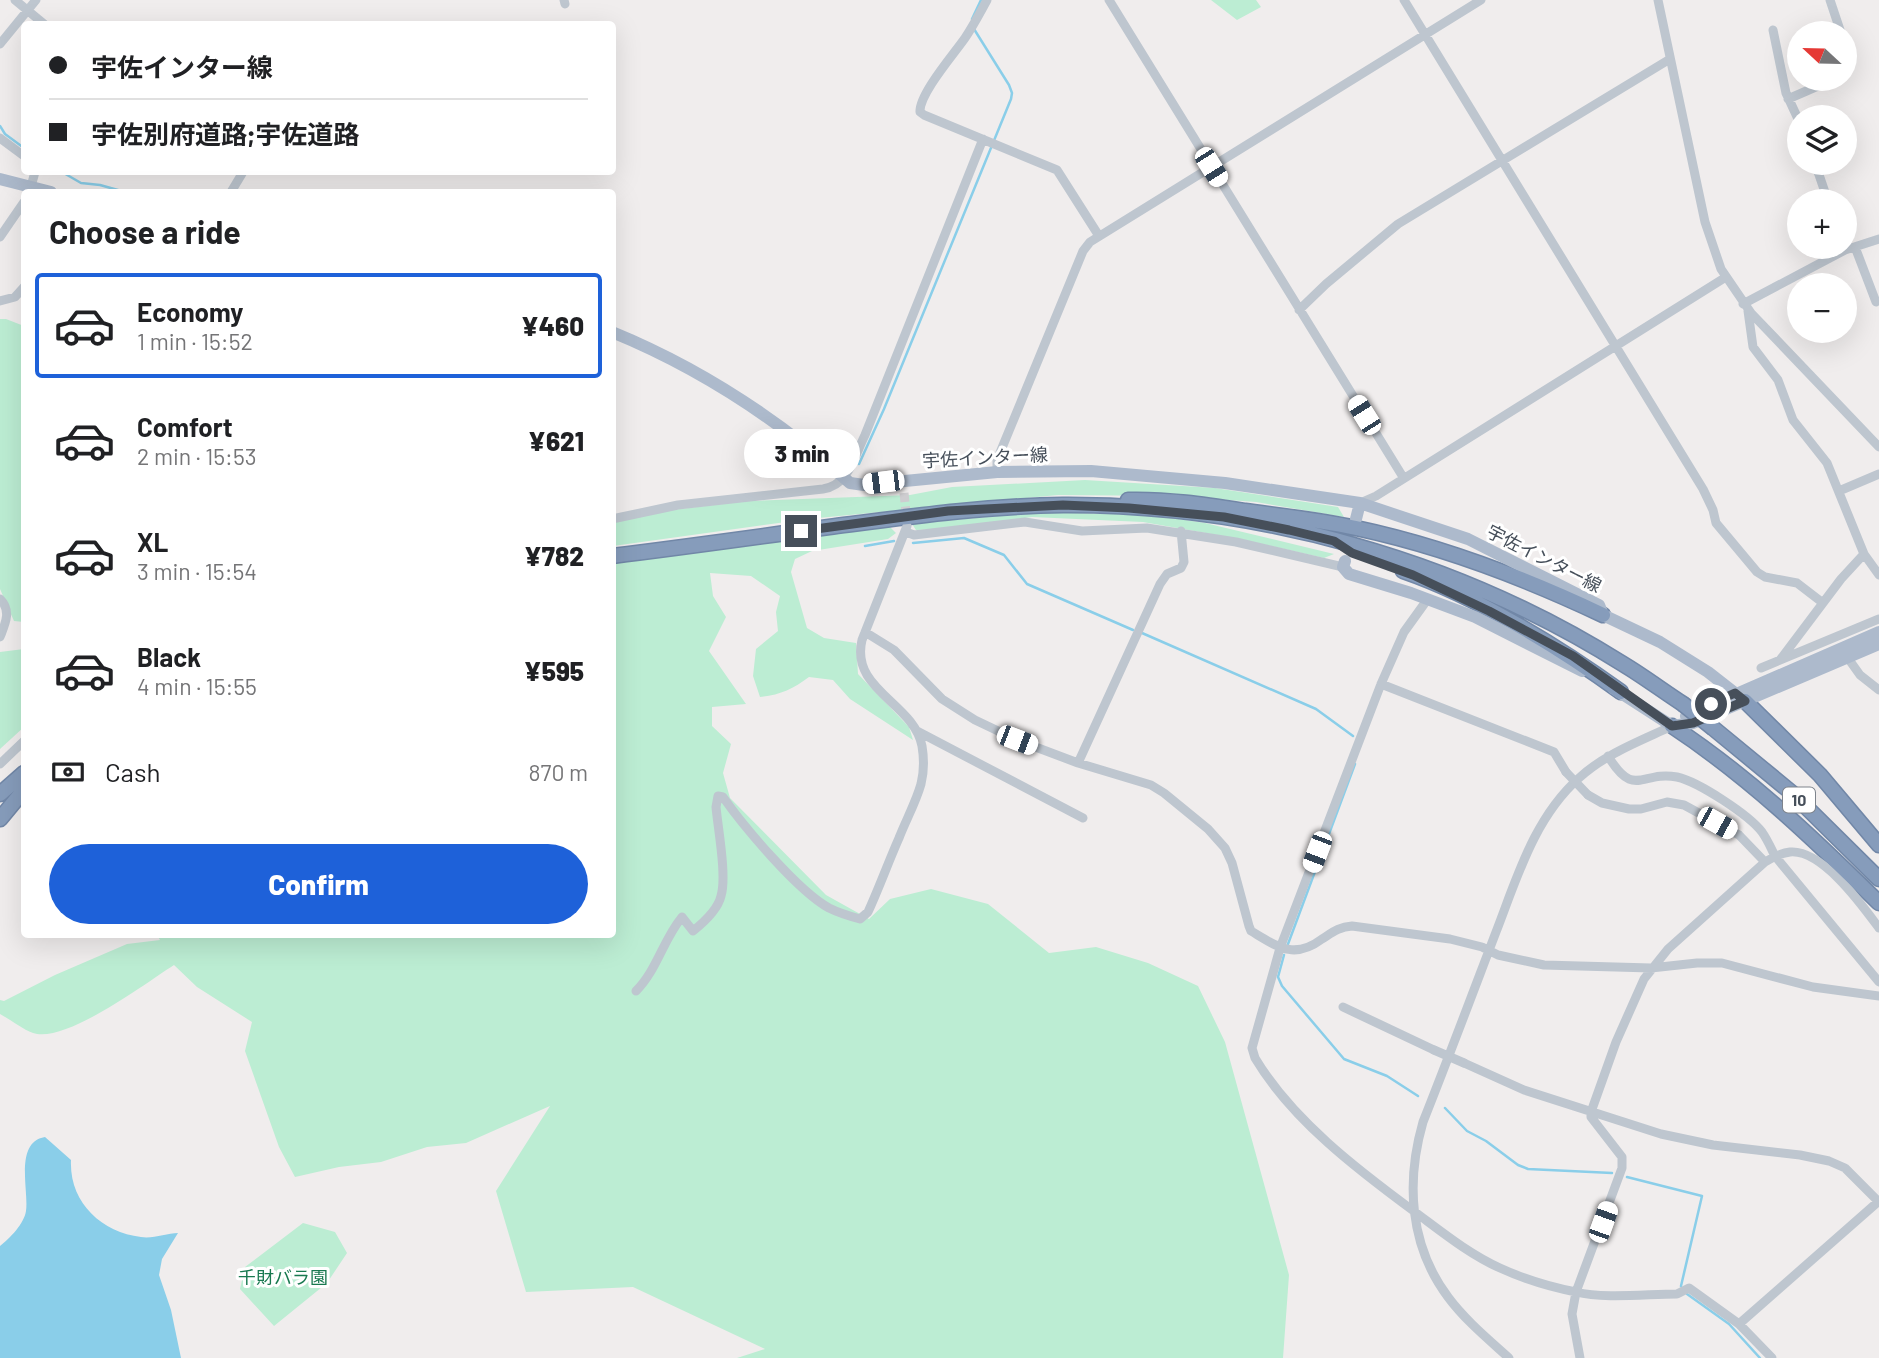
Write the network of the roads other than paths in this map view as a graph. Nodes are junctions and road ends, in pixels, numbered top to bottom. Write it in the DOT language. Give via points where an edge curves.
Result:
graph roads {
  1 [pos="15,0"];
  2 [pos="36,0"];
  3 [pos="987,0"];
  4 [pos="1109,0"];
  5 [pos="1404,0"];
  6 [pos="1481,0"];
  7 [pos="1658,0"];
  8 [pos="1830,0"];
  9 [pos="27,11"];
  10 [pos="40,21"];
  11 [pos="1837,21"];
  12 [pos="1773,30"];
  13 [pos="1426,35"];
  14 [pos="0,44"];
  15 [pos="1670,60"];
  16 [pos="1806,91"];
  17 [pos="1788,99"];
  18 [pos="1791,105"];
  19 [pos="0,138"];
  20 [pos="983,139"];
  21 [pos="21,154"];
  22 [pos="1502,160"];
  23 [pos="1211,167"];
  24 [pos="0,179"];
  25 [pos="28,189"];
  26 [pos="21,206"];
  27 [pos="1099,236"];
  28 [pos="0,237"];
  29 [pos="1879,239"];
  30 [pos="1857,246"];
  31 [pos="1857,252"];
  32 [pos="1827,259"];
  33 [pos="1726,277"];
  34 [pos="20,298"];
  35 [pos="0,301"];
  36 [pos="1876,302"];
  37 [pos="1746,307"];
  38 [pos="1299,310"];
  39 [pos="616,334"];
  40 [pos="1615,345"];
  41 [pos="1879,447"];
  42 [pos="997,472"];
  43 [pos="1879,474"];
  44 [pos="1403,477"];
  45 [pos="845,478"];
  46 [pos="1839,491"];
  47 [pos="1360,503"];
  48 [pos="1008,508"];
  49 [pos="616,518"];
  50 [pos="1356,519"];
  51 [pos="1181,531"];
  52 [pos="1334,541"];
  53 [pos="1864,554"];
  54 [pos="616,555"];
  55 [pos="1344,564"];
  56 [pos="1879,575"];
  57 [pos="0,599"];
  58 [pos="1427,600"];
  59 [pos="1823,603"];
  60 [pos="1603,615"];
  61 [pos="1879,619"];
  62 [pos="864,632"];
  63 [pos="1879,632"];
  64 [pos="0,637"];
  65 [pos="1879,644"];
  66 [pos="1842,647"];
  67 [pos="1780,660"];
  68 [pos="1761,668"];
  69 [pos="1381,684"];
  70 [pos="1879,690"];
  71 [pos="1621,692"];
  72 [pos="1740,697"];
  73 [pos="1672,726"];
  74 [pos="917,732"];
  75 [pos="21,744"];
  76 [pos="1608,757"];
  77 [pos="1078,763"];
  78 [pos="0,764"];
  79 [pos="21,776"];
  80 [pos="21,784"];
  81 [pos="0,794"];
  82 [pos="21,794"];
  83 [pos="0,807"];
  84 [pos="1083,818"];
  85 [pos="0,819"];
  86 [pos="1879,845"];
  87 [pos="1775,856"];
  88 [pos="1765,862"];
  89 [pos="1879,879"];
  90 [pos="1879,903"];
  91 [pos="1879,928"];
  92 [pos="1280,948"];
  93 [pos="1489,951"];
  94 [pos="1651,968"];
  95 [pos="1879,982"];
  96 [pos="636,991"];
  97 [pos="1879,996"];
  98 [pos="1343,1006"];
  99 [pos="1591,1112"];
  100 [pos="1879,1202"];
  101 [pos="1413,1211"];
  102 [pos="1576,1292"];
  103 [pos="1739,1324"];
  104 [pos="1509,1358"];
  105 [pos="1580,1358"];
  106 [pos="1772,1358"];
  1 -- 9 [label="street"];
  2 -- 9 [label="street"];
  3 -- 20 [label="street" via="925,95 920,110"];
  4 -- 23 [label="street"];
  5 -- 13 [label="street"];
  6 -- 13 [label="street"];
  7 -- 15 [label="street"];
  8 -- 11 [label="street"];
  9 -- 10 [label="street"];
  9 -- 14 [label="street"];
  12 -- 17 [label="street"];
  13 -- 22 [label="street"];
  13 -- 23 [label="street"];
  15 -- 22 [label="street"];
  15 -- 33 [label="street" via="1707,232"];
  16 -- 17 [label="street"];
  17 -- 18 [label="street"];
  19 -- 21 [label="street"];
  20 -- 27 [label="street" via="1057,170"];
  20 -- 45 [label="street"];
  22 -- 38 [label="street" via="1390,229"];
  22 -- 40 [label="street"];
  23 -- 27 [label="street"];
  23 -- 38 [label="street"];
  24 -- 25 [label="main road"];
  26 -- 28 [label="street"];
  27 -- 42 [label="street" via="1083,251 997,460"];
  29 -- 30 [label="street"];
  31 -- 36 [label="street"];
  32 -- 37 [label="street"];
  33 -- 37 [label="street"];
  33 -- 40 [label="street"];
  34 -- 35 [label="street"];
  37 -- 41 [label="street"];
  37 -- 46 [label="street" via="1753,347 1776,376 1789,414 1827,463"];
  38 -- 44 [label="street"];
  39 -- 45 [label="main road, 宇佐インター線" via="740,398"];
  40 -- 44 [label="street"];
  40 -- 59 [label="street" via="1707,496 1718,527 1761,575 1797,583"];
  42 -- 45 [label="main road, 宇佐インター線" via="903,487 850,483"];
  42 -- 47 [label="main road, 宇佐インター線" via="1170,476"];
  43 -- 46 [label="street"];
  44 -- 47 [label="street"];
  45 -- 49 [label="street" via="823,489 678,505"];
  46 -- 53 [label="street"];
  47 -- 50 [label="main road"];
  47 -- 60 [label="main road, 宇佐インター線" via="1468,539 1599,605"];
  48 -- 52 [label="highway, 10" via="1095,506 1198,514"];
  48 -- 54 [label="highway, 10" via="948,511"];
  48 -- 60 [label="highway" via="1037,502 1140,499 1316,520 1446,552"];
  51 -- 55 [label="street"];
  51 -- 62 [label="street" via="1082,531 1025,522 914,535 907,529"];
  51 -- 77 [label="street" via="1184,562 1160,584"];
  52 -- 71 [label="highway" via="1352,553 1413,575 1489,611 1573,656"];
  52 -- 89 [label="highway, 10, bridge" via="1444,575 1517,607 1622,663 1683,704 1792,793"];
  53 -- 56 [label="street"];
  53 -- 59 [label="street"];
  55 -- 58 [label="main road" via="1349,575"];
  57 -- 64 [label="street" via="7,610"];
  58 -- 69 [label="street" via="1404,632"];
  58 -- 71 [label="main road" via="1475,617"];
  59 -- 67 [label="street"];
  60 -- 72 [label="main road, 宇佐インター線" via="1660,642"];
  61 -- 66 [label="street"];
  62 -- 74 [label="street" via="860,658 865,674"];
  62 -- 77 [label="street" via="894,650 930,689 956,708 1004,735"];
  63 -- 66 [label="main road"];
  65 -- 66 [label="main road"];
  66 -- 67 [label="street"];
  66 -- 70 [label="street" via="1860,675"];
  66 -- 72 [label="main road"];
  67 -- 68 [label="street"];
  69 -- 88 [label="street, bridge" via="1554,752 1566,772 1602,803 1629,809 1667,802 1684,805 1740,835"];
  69 -- 92 [label="street"];
  71 -- 73 [label="main road"];
  72 -- 73 [label="main road" via="1693,723"];
  72 -- 86 [label="highway" via="1820,775"];
  73 -- 76 [label="street"];
  73 -- 90 [label="highway" via="1759,792"];
  74 -- 84 [label="street"];
  74 -- 96 [label="street" via="923,754 921,784 868,912 860,919 826,907 719,796 721,898 693,931 682,917"];
  75 -- 78 [label="street"];
  76 -- 87 [label="street" via="1628,780 1666,776 1699,785 1754,824"];
  76 -- 93 [label="street" via="1578,779 1539,828"];
  77 -- 92 [label="street" via="1151,785 1208,829 1225,848 1251,931"];
  79 -- 81 [label="highway"];
  80 -- 83 [label="highway"];
  82 -- 85 [label="highway"];
  87 -- 88 [label="street"];
  87 -- 91 [label="street" via="1791,852 1818,862 1845,885"];
  87 -- 95 [label="street"];
  88 -- 94 [label="street"];
  92 -- 93 [label="street" via="1302,949 1340,927 1352,926 1450,939"];
  92 -- 101 [label="street" via="1252,1048 1255,1058 1300,1116"];
  93 -- 94 [label="street" via="1544,965"];
  93 -- 101 [label="street" via="1423,1122 1413,1165"];
  94 -- 97 [label="street" via="1722,963 1812,987"];
  94 -- 99 [label="street" via="1616,1042"];
  98 -- 99 [label="street, bridge" via="1524,1090"];
  99 -- 100 [label="street" via="1661,1134 1829,1161 1845,1168"];
  99 -- 102 [label="street" via="1622,1157 1622,1168"];
  100 -- 103 [label="street"];
  101 -- 102 [label="street" via="1499,1267"];
  101 -- 104 [label="street" via="1427,1260 1447,1295"];
  102 -- 103 [label="street" via="1677,1294 1689,1288"];
  102 -- 105 [label="street" via="1572,1314"];
  103 -- 106 [label="street"];
}
